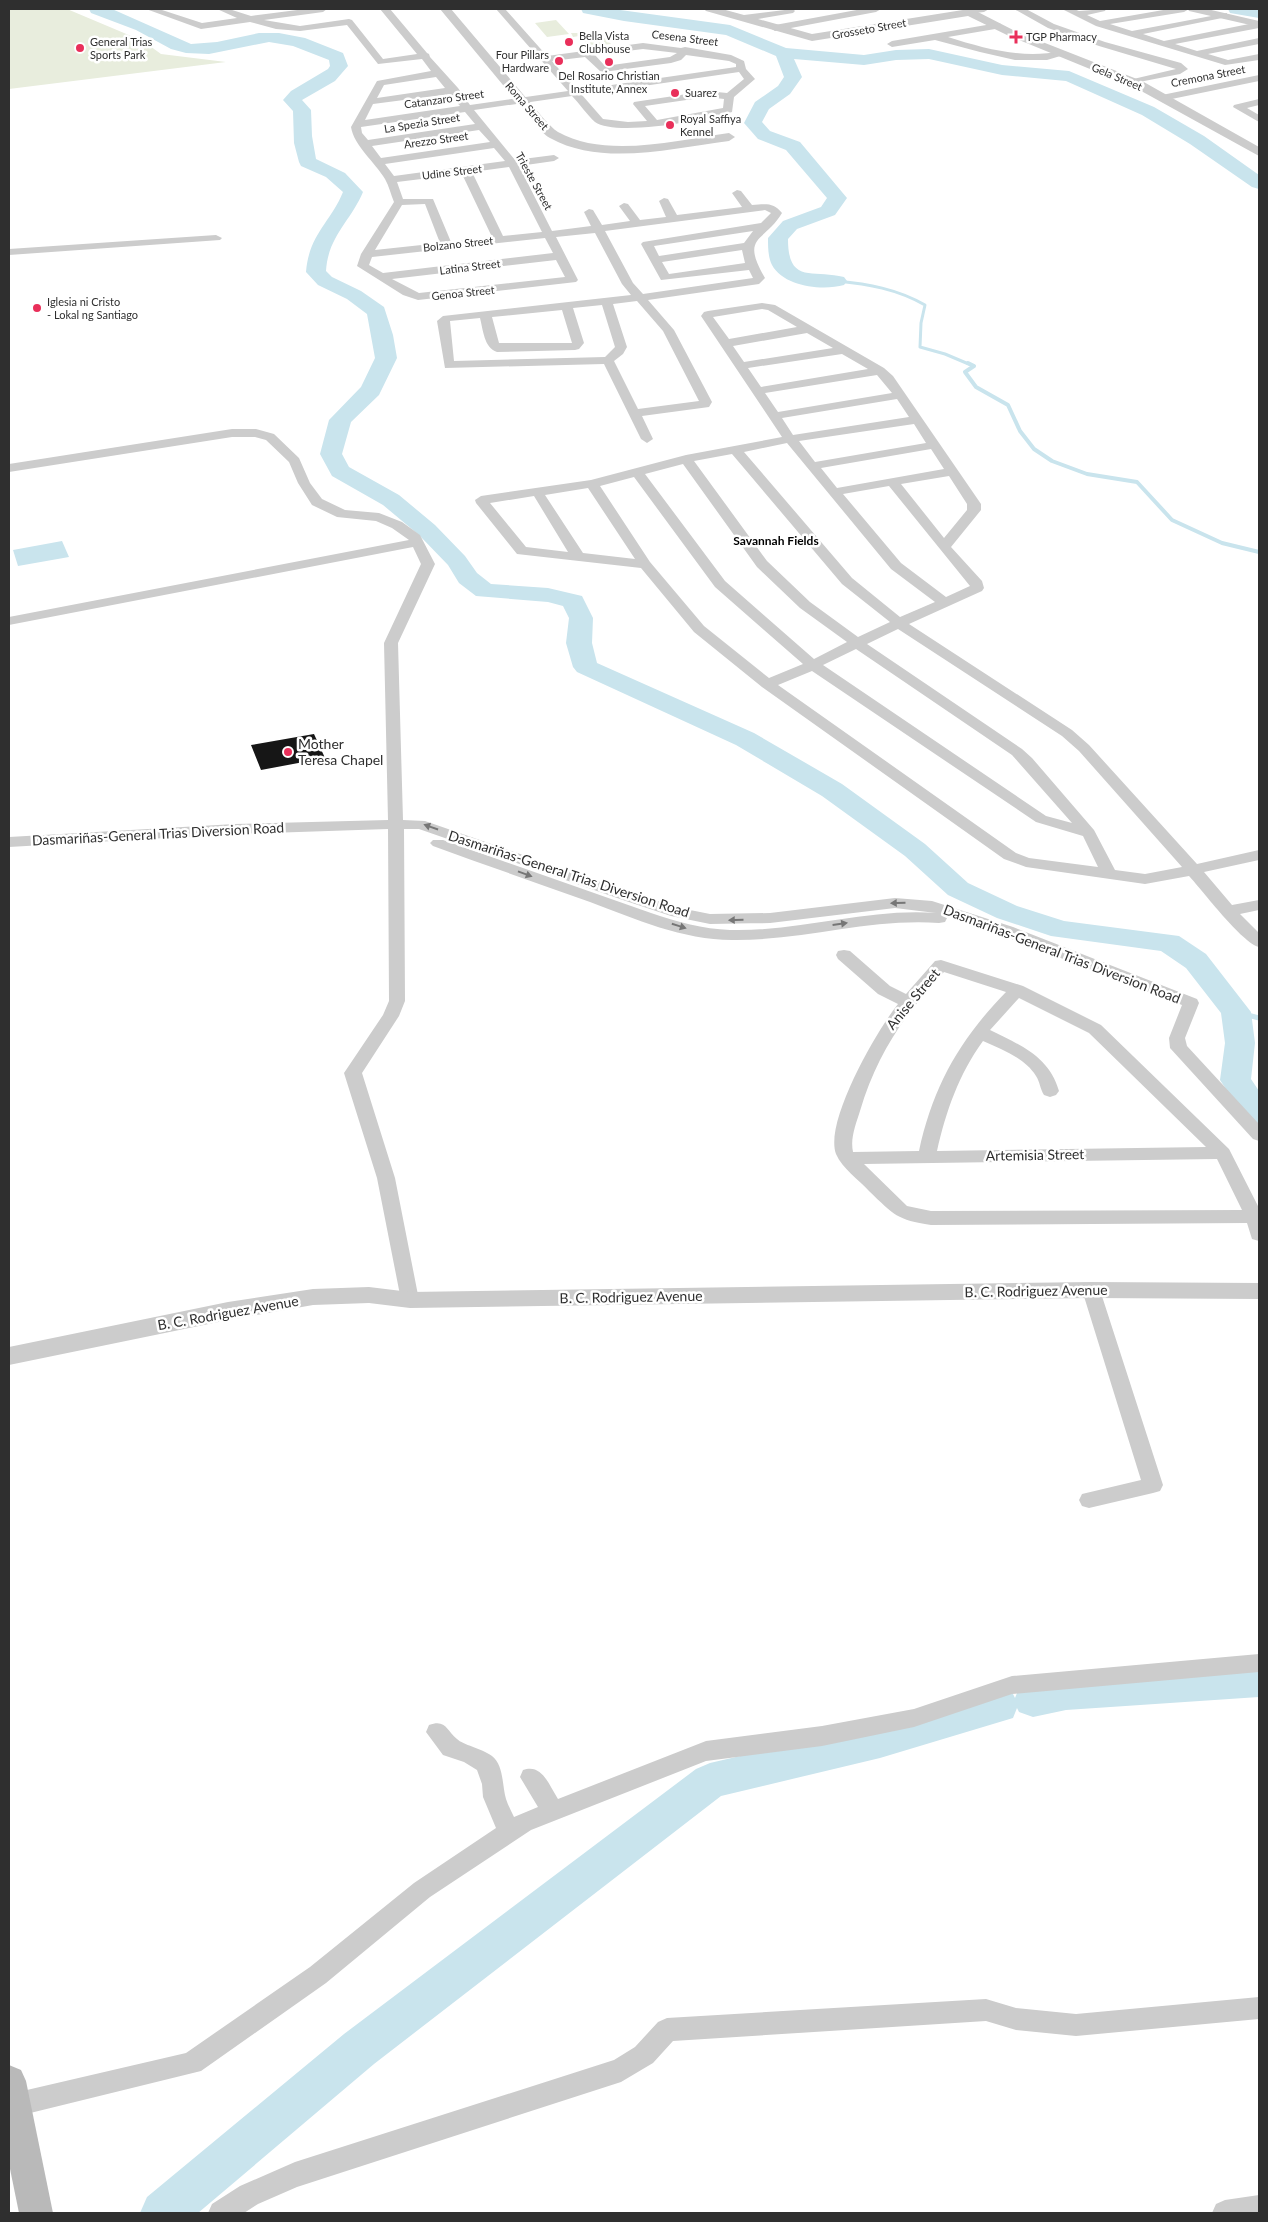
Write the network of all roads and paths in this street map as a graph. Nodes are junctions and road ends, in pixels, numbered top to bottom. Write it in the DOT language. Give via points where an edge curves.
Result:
graph roads {
  1 [pos="151,9"];
  2 [pos="221,9"];
  3 [pos="323,9"];
  4 [pos="386,9"];
  5 [pos="445,9"];
  6 [pos="500,9"];
  7 [pos="710,9"];
  8 [pos="824,9"];
  9 [pos="869,9"];
  10 [pos="984,9"];
  11 [pos="1019,9"];
  12 [pos="1067,9"];
  13 [pos="1102,9"];
  14 [pos="1184,9"];
  15 [pos="1193,9"];
  16 [pos="788,10"];
  17 [pos="970,12"];
  18 [pos="1078,14"];
  19 [pos="1224,15"];
  20 [pos="836,16"];
  21 [pos="740,18"];
  22 [pos="249,20"];
  23 [pos="806,22"];
  24 [pos="1098,24"];
  25 [pos="1259,24"];
  26 [pos="998,26"];
  27 [pos="775,28"];
  28 [pos="1132,34"];
  29 [pos="937,36"];
  30 [pos="1259,41"];
  31 [pos="1164,43"];
  32 [pos="892,44"];
  33 [pos="685,50"];
  34 [pos="587,53"];
  35 [pos="1196,53"];
  36 [pos="1062,54"];
  37 [pos="426,56"];
  38 [pos="1259,56"];
  39 [pos="545,59"];
  40 [pos="741,69"];
  41 [pos="439,73"];
  42 [pos="1259,79"];
  43 [pos="1132,82"];
  44 [pos="454,90"];
  45 [pos="575,92"];
  46 [pos="729,96"];
  47 [pos="1162,98"];
  48 [pos="522,100"];
  49 [pos="369,102"];
  50 [pos="1259,102"];
  51 [pos="469,108"];
  52 [pos="1259,119"];
  53 [pos="653,122"];
  54 [pos="358,124"];
  55 [pos="483,126"];
  56 [pos="729,137"];
  57 [pos="364,144"];
  58 [pos="498,144"];
  59 [pos="1259,152"];
  60 [pos="554,158"];
  61 [pos="378,162"];
  62 [pos="513,164"];
  63 [pos="466,170"];
  64 [pos="391,180"];
  65 [pos="737,193"];
  66 [pos="664,201"];
  67 [pos="399,202"];
  68 [pos="624,206"];
  69 [pos="749,209"];
  70 [pos="589,212"];
  71 [pos="673,219"];
  72 [pos="637,223"];
  73 [pos="763,226"];
  74 [pos="598,229"];
  75 [pos="549,234"];
  76 [pos="216,238"];
  77 [pos="499,240"];
  78 [pos="447,246"];
  79 [pos="747,246"];
  80 [pos="9,252"];
  81 [pos="367,254"];
  82 [pos="560,256"];
  83 [pos="656,260"];
  84 [pos="751,266"];
  85 [pos="380,277"];
  86 [pos="572,280"];
  87 [pos="642,298"];
  88 [pos="607,302"];
  89 [pos="567,306"];
  90 [pos="485,314"];
  91 [pos="808,329"];
  92 [pos="727,343"];
  93 [pos="844,350"];
  94 [pos="608,360"];
  95 [pos="741,366"];
  96 [pos="880,371"];
  97 [pos="758,391"];
  98 [pos="900,395"];
  99 [pos="636,414"];
  100 [pos="775,416"];
  101 [pos="917,420"];
  102 [pos="647,439"];
  103 [pos="790,440"];
  104 [pos="934,445"];
  105 [pos="735,449"];
  106 [pos="686,459"];
  107 [pos="812,466"];
  108 [pos="9,468"];
  109 [pos="637,472"];
  110 [pos="952,472"];
  111 [pos="892,482"];
  112 [pos="592,484"];
  113 [pos="834,492"];
  114 [pos="538,493"];
  115 [pos="418,542"];
  116 [pos="944,547"];
  117 [pos="580,558"];
  118 [pos="645,564"];
  119 [pos="944,603"];
  120 [pos="9,621"];
  121 [pos="899,623"];
  122 [pos="858,643"];
  123 [pos="813,665"];
  124 [pos="767,684"];
  125 [pos="396,829"];
  126 [pos="1089,833"];
  127 [pos="9,842"];
  128 [pos="9,852"];
  129 [pos="1259,855"];
  130 [pos="1193,870"];
  131 [pos="1109,874"];
  132 [pos="1259,905"];
  133 [pos="1229,911"];
  134 [pos="1259,942"];
  135 [pos="844,955"];
  136 [pos="1017,990"];
  137 [pos="907,1002"];
  138 [pos="979,1032"];
  139 [pos="1050,1091"];
  140 [pos="1259,1135"];
  141 [pos="1223,1153"];
  142 [pos="927,1157"];
  143 [pos="847,1158"];
  144 [pos="1256,1216"];
  145 [pos="1259,1234"];
  146 [pos="1091,1290"];
  147 [pos="1259,1291"];
  148 [pos="410,1300"];
  149 [pos="9,1356"];
  150 [pos="1089,1500"];
  151 [pos="1259,1663"];
  152 [pos="437,1732"];
  153 [pos="531,1777"];
  154 [pos="553,1810"];
  155 [pos="510,1832"];
  156 [pos="1259,2008"];
  157 [pos="11,2093"];
  158 [pos="1259,2208"];
  159 [pos="36,2213"];
  160 [pos="221,2213"];
  161 [pos="1225,2213"];
  1 -- 22 [label="street" via="201,26"];
  2 -- 22 [label="street"];
  3 -- 22 [label="street"];
  4 -- 37 [label="street, Trieste Street"];
  5 -- 48 [label="street, Roma Street"];
  6 -- 39 [label="street"];
  7 -- 21 [label="street"];
  8 -- 20 [label="street"];
  9 -- 20 [label="street"];
  10 -- 17 [label="street, Grosseto Street"];
  11 -- 43 [label="street" via="1051,26 1183,69"];
  12 -- 18 [label="street"];
  13 -- 18 [label="street"];
  14 -- 24 [label="street"];
  15 -- 19 [label="street"];
  16 -- 21 [label="street"];
  16 -- 23 [label="street"];
  17 -- 26 [label="street, Gela Street"];
  17 -- 27 [label="street, Grosseto Street" via="812,38"];
  18 -- 24 [label="street"];
  19 -- 25 [label="street"];
  19 -- 28 [label="street"];
  20 -- 23 [label="street"];
  21 -- 27 [label="street"];
  22 -- 37 [label="street" via="310,28 349,22 381,62"];
  23 -- 27 [label="street"];
  24 -- 28 [label="street"];
  25 -- 31 [label="street"];
  26 -- 29 [label="street"];
  26 -- 36 [label="street, Gela Street"];
  28 -- 31 [label="street"];
  29 -- 32 [label="street"];
  29 -- 36 [label="street" via="1016,56 1048,58"];
  30 -- 35 [label="street"];
  31 -- 35 [label="street"];
  33 -- 34 [label="street, Cesena Street" via="643,46"];
  33 -- 34 [label="street" via="672,60 603,69"];
  33 -- 40 [label="street, Cesena Street" via="731,58 741,63"];
  34 -- 39 [label="street, Cesena Street"];
  35 -- 38 [label="street" via="1228,63"];
  36 -- 43 [label="street, Gela Street"];
  37 -- 41 [label="street, Trieste Street"];
  39 -- 45 [label="street"];
  40 -- 45 [label="street, Catanzaro Street"];
  40 -- 46 [label="street" via="750,77 750,82"];
  41 -- 44 [label="street, Trieste Street"];
  41 -- 49 [label="street" via="380,83"];
  42 -- 47 [label="street, Cremona Street"];
  43 -- 47 [label="street, Gela Street"];
  44 -- 49 [label="street"];
  44 -- 51 [label="street, Trieste Street"];
  45 -- 48 [label="street, Catanzaro Street"];
  45 -- 53 [label="street" via="600,121 614,125"];
  46 -- 53 [label="street" via="728,110"];
  46 -- 53 [label="street" via="707,94 638,104"];
  47 -- 59 [label="street, Gela Street"];
  48 -- 51 [label="street, Catanzaro Street"];
  48 -- 56 [label="street, Roma Street" via="553,134 594,147 630,149"];
  49 -- 54 [label="street"];
  50 -- 52 [label="street" via="1238,107"];
  51 -- 54 [label="street, Catanzaro Street"];
  51 -- 55 [label="street, Trieste Street"];
  54 -- 57 [label="street" via="355,130"];
  55 -- 57 [label="street, La Spezia Street"];
  55 -- 58 [label="street, Trieste Street"];
  57 -- 61 [label="street"];
  58 -- 61 [label="street, Arezzo Street"];
  58 -- 62 [label="street, Trieste Street"];
  60 -- 62 [label="street, Udine Street"];
  61 -- 64 [label="street"];
  62 -- 63 [label="street, Udine Street"];
  62 -- 75 [label="street, Trieste Street"];
  63 -- 64 [label="street, Udine Street"];
  63 -- 77 [label="street"];
  64 -- 67 [label="street"];
  65 -- 69 [label="street"];
  66 -- 71 [label="street"];
  67 -- 78 [label="street" via="429,201"];
  67 -- 81 [label="street"];
  68 -- 72 [label="street"];
  69 -- 71 [label="street, Bolzano Street" via="709,210"];
  69 -- 73 [label="street, Bolzano Street" via="774,209 776,215"];
  70 -- 74 [label="street"];
  71 -- 72 [label="street, Bolzano Street"];
  72 -- 74 [label="street, Bolzano Street"];
  73 -- 79 [label="street"];
  73 -- 83 [label="street" via="649,242 647,244"];
  74 -- 75 [label="street, Bolzano Street"];
  74 -- 87 [label="street" via="628,284"];
  75 -- 77 [label="street, Bolzano Street"];
  75 -- 82 [label="street, Trieste Street"];
  76 -- 80 [label="street"];
  77 -- 78 [label="street, Bolzano Street"];
  78 -- 81 [label="street, Bolzano Street"];
  79 -- 83 [label="street"];
  79 -- 84 [label="street"];
  81 -- 85 [label="street, Genoa Street" via="363,266"];
  82 -- 85 [label="street, Latina Street"];
  82 -- 86 [label="street, Trieste Street"];
  83 -- 84 [label="street" via="665,278"];
  84 -- 87 [label="street" via="758,278 755,282"];
  85 -- 86 [label="street, Genoa Street" via="418,297"];
  87 -- 88 [label="street"];
  87 -- 99 [label="street" via="668,330 706,402"];
  88 -- 89 [label="street"];
  88 -- 94 [label="street" via="621,347"];
  89 -- 90 [label="street"];
  89 -- 90 [label="street" via="578,343 575,346 497,348"];
  90 -- 94 [label="street" via="443,321 449,365"];
  91 -- 92 [label="street"];
  91 -- 92 [label="street" via="766,306 707,315"];
  91 -- 93 [label="street"];
  92 -- 95 [label="street"];
  93 -- 95 [label="street"];
  93 -- 96 [label="street"];
  94 -- 99 [label="street"];
  95 -- 97 [label="street"];
  96 -- 97 [label="street"];
  96 -- 98 [label="street"];
  97 -- 100 [label="street"];
  98 -- 100 [label="street"];
  98 -- 101 [label="street"];
  99 -- 102 [label="street"];
  100 -- 103 [label="street"];
  101 -- 103 [label="street"];
  101 -- 104 [label="street"];
  103 -- 105 [label="street"];
  103 -- 107 [label="street"];
  104 -- 107 [label="street"];
  104 -- 110 [label="street"];
  105 -- 106 [label="street"];
  105 -- 121 [label="street" via="847,580"];
  106 -- 109 [label="street"];
  106 -- 122 [label="street" via="762,564 805,605"];
  107 -- 113 [label="street"];
  108 -- 115 [label="street" via="232,433 256,433 270,437 295,461 317,502 342,514 379,517 397,524"];
  109 -- 112 [label="street"];
  109 -- 123 [label="street" via="720,584"];
  110 -- 111 [label="street"];
  110 -- 116 [label="street" via="974,504 974,510"];
  111 -- 113 [label="street"];
  111 -- 116 [label="street"];
  112 -- 114 [label="street"];
  112 -- 118 [label="street"];
  113 -- 119 [label="street" via="896,566"];
  114 -- 117 [label="street"];
  114 -- 117 [label="street" via="481,500 522,551"];
  115 -- 120 [label="street"];
  115 -- 125 [label="street" via="428,564 391,643"];
  116 -- 119 [label="street" via="977,584 977,588"];
  117 -- 118 [label="street"];
  118 -- 124 [label="street" via="699,629"];
  119 -- 121 [label="street"];
  121 -- 122 [label="street"];
  121 -- 130 [label="street" via="1067,733"];
  122 -- 123 [label="street"];
  122 -- 126 [label="street" via="1017,752"];
  123 -- 124 [label="street"];
  123 -- 126 [label="street" via="1041,819"];
  124 -- 131 [label="street" via="1010,856 1026,862"];
  125 -- 127 [label="street, Dasmariñas-General Trias Diversion Road" via="236,829"];
  125 -- 128 [label="street, Dasmariñas-General Trias Diversion Road"];
  125 -- 140 [label="street, Dasmariñas-General Trias Diversion Road" via="686,929 709,933 772,933 910,915 952,920 1189,1008 1177,1038 1179,1048"];
  125 -- 148 [label="street" via="397,1001 391,1016 353,1073 386,1178"];
  126 -- 131 [label="street"];
  129 -- 130 [label="street"];
  130 -- 131 [label="street" via="1144,879"];
  130 -- 133 [label="street"];
  132 -- 133 [label="street"];
  133 -- 134 [label="street"];
  135 -- 137 [label="street" via="884,990"];
  136 -- 137 [label="street, Anise Street" via="941,965"];
  136 -- 138 [label="street"];
  136 -- 141 [label="street, Anise Street" via="1095,1029"];
  137 -- 143 [label="street, Anise Street" via="880,1041 858,1085 842,1145"];
  138 -- 139 [label="street" via="1036,1063 1046,1076"];
  138 -- 142 [label="street" via="959,1061 942,1096"];
  141 -- 142 [label="street, Artemisia Street"];
  141 -- 144 [label="street, Anise Street"];
  142 -- 143 [label="street, Artemisia Street"];
  143 -- 144 [label="street" via="896,1206 909,1215 919,1217"];
  144 -- 145 [label="street, Anise Street"];
  146 -- 147 [label="street, B. C. Rodriguez Avenue"];
  146 -- 148 [label="street, B. C. Rodriguez Avenue"];
  146 -- 150 [label="street" via="1153,1485"];
  148 -- 149 [label="street, B. C. Rodriguez Avenue" via="369,1295 313,1297"];
  151 -- 154 [label="street" via="1012,1685 914,1718 822,1736 706,1751"];
  152 -- 155 [label="street" via="451,1748 472,1754 486,1764 494,1797"];
  153 -- 154 [label="street"];
  154 -- 155 [label="street"];
  155 -- 157 [label="street" via="422,1890 318,1975 192,2063"];
  156 -- 160 [label="street" via="1076,2025 1016,2019 986,2010 667,2030 644,2055 621,2070 295,2175 249,2195"];
  157 -- 159 [label="main road"];
  158 -- 161 [label="street"];
}
